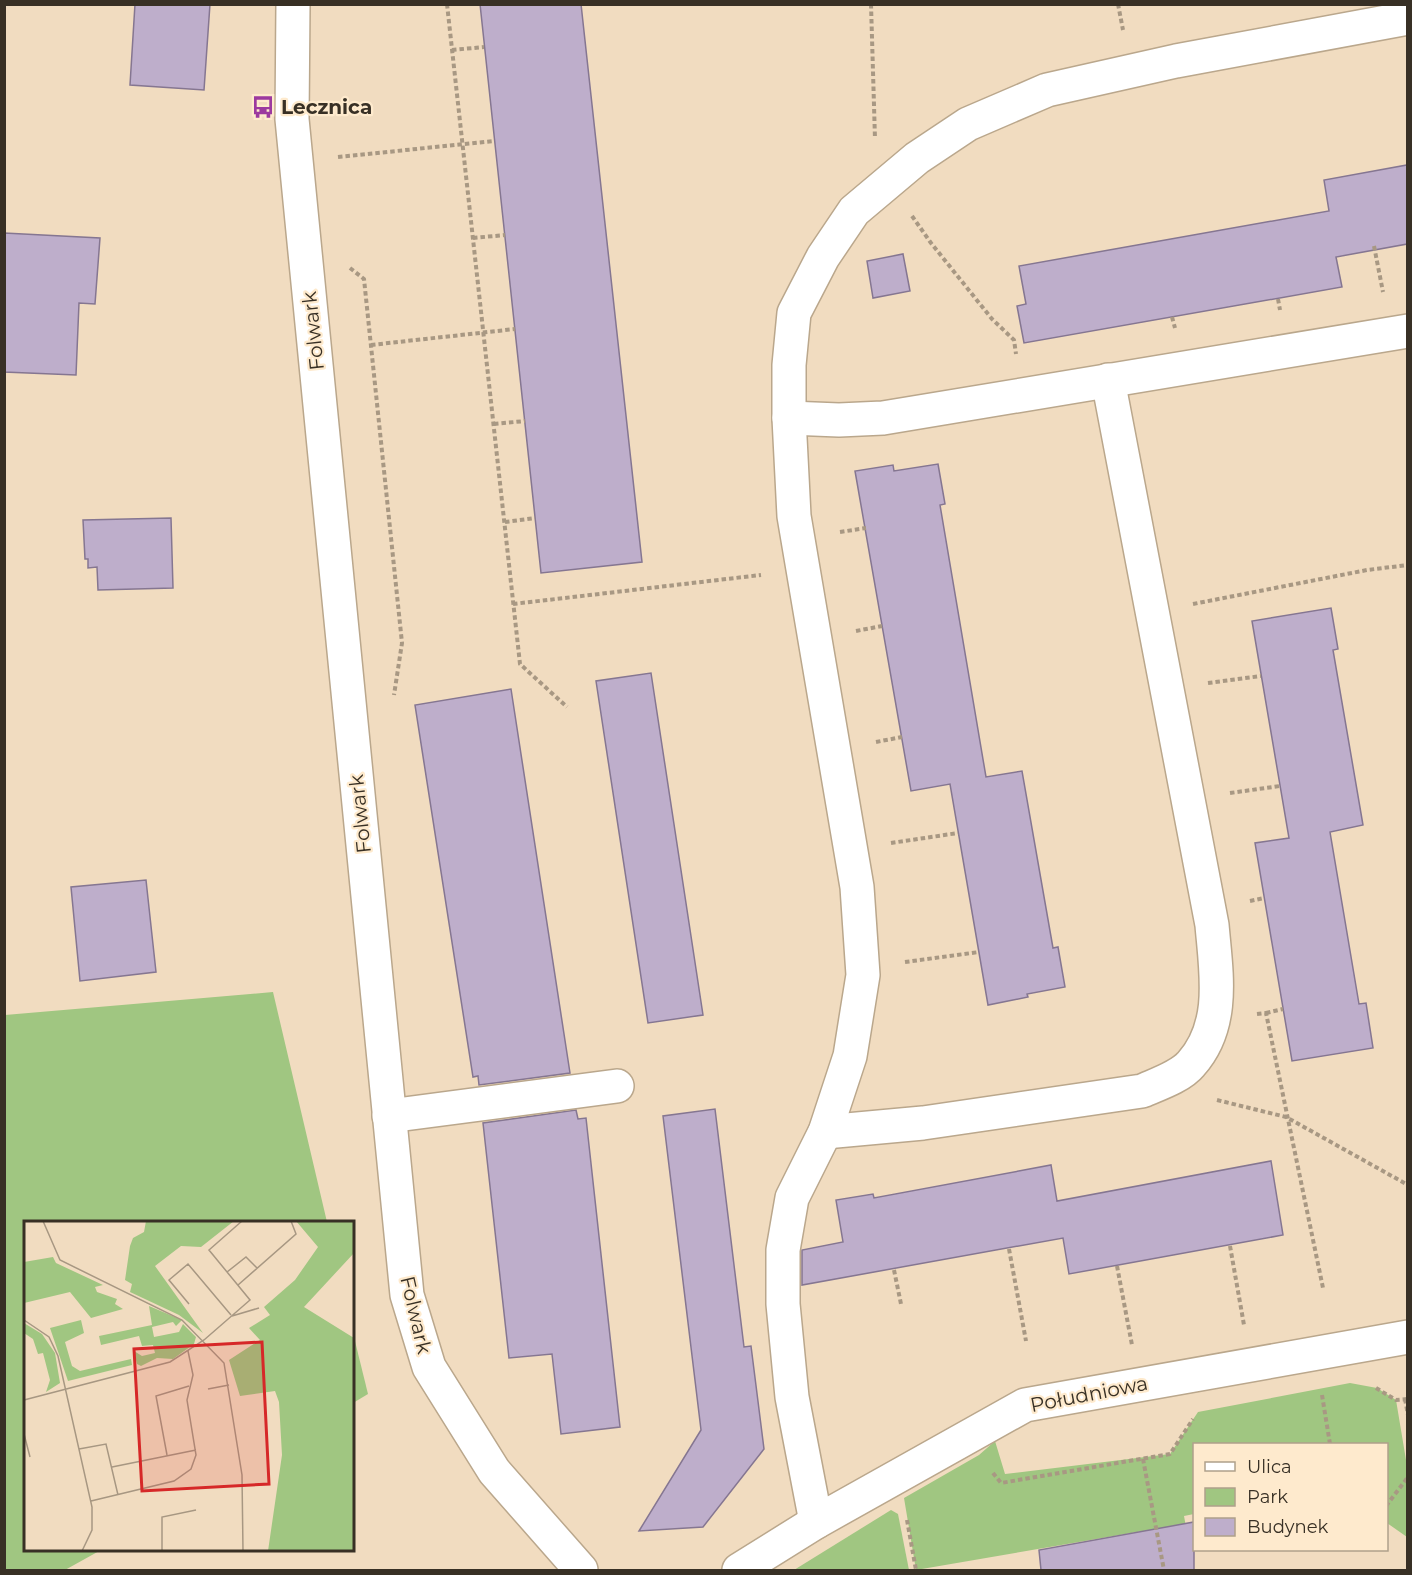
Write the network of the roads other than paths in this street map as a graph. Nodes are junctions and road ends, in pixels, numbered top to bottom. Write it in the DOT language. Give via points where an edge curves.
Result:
graph roads {
  1 [pos="293,4"];
  2 [pos="1407,18"];
  3 [pos="1407,331"];
  4 [pos="1108,380"];
  5 [pos="789,418"];
  6 [pos="617,1086"];
  7 [pos="389,1116"];
  8 [pos="825,1132"];
  9 [pos="1407,1336"];
  10 [pos="816,1521"];
  11 [pos="581,1570"];
  12 [pos="739,1570"];
  1 -- 7 [label="street, Folwark" via="292,119"];
  2 -- 5 [label="street" via="1176,61 1047,90 968,124 917,158 854,211 823,257 794,313"];
  3 -- 4 [label="street"];
  4 -- 5 [label="street" via="882,418"];
  4 -- 8 [label="street" via="1212,925 1217,986 1215,1014 1206,1042 1190,1065 1143,1091 923,1124"];
  5 -- 8 [label="street" via="794,516 857,887 863,975 850,1056"];
  6 -- 7 [label="street"];
  7 -- 11 [label="street, Folwark" via="407,1295 429,1367 494,1471"];
  8 -- 10 [label="street" via="792,1198 783,1250 783,1304 792,1397"];
  9 -- 10 [label="street, Południowa" via="1026,1405"];
  10 -- 12 [label="street, Południowa"];
}
